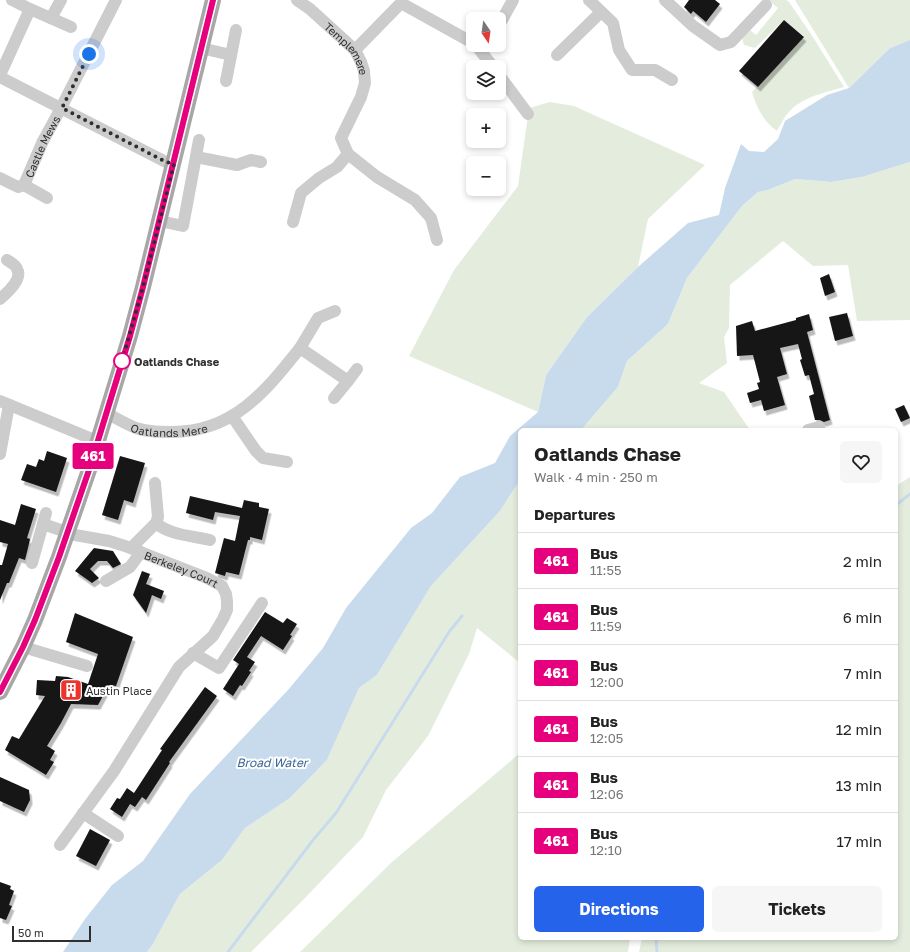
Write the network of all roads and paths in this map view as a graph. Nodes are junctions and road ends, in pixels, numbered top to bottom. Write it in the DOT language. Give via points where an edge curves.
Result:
graph roads {
  1 [pos="12,0"];
  2 [pos="61,0"];
  3 [pos="116,0"];
  4 [pos="213,0"];
  5 [pos="297,0"];
  6 [pos="513,0"];
  7 [pos="589,0"];
  8 [pos="665,0"];
  9 [pos="766,5"];
  10 [pos="30,9"];
  11 [pos="601,12"];
  12 [pos="506,13"];
  13 [pos="51,18"];
  14 [pos="71,27"];
  15 [pos="236,30"];
  16 [pos="466,39"];
  17 [pos="201,48"];
  18 [pos="355,50"];
  19 [pos="481,52"];
  20 [pos="231,54"];
  21 [pos="557,55"];
  22 [pos="488,60"];
  23 [pos="0,76"];
  24 [pos="672,80"];
  25 [pos="226,81"];
  26 [pos="506,84"];
  27 [pos="62,108"];
  28 [pos="528,114"];
  29 [pos="199,140"];
  30 [pos="348,154"];
  31 [pos="196,157"];
  32 [pos="261,162"];
  33 [pos="174,164"];
  34 [pos="0,178"];
  35 [pos="24,185"];
  36 [pos="48,198"];
  37 [pos="160,221"];
  38 [pos="293,222"];
  39 [pos="437,240"];
  40 [pos="7,260"];
  41 [pos="0,299"];
  42 [pos="335,311"];
  43 [pos="300,348"];
  44 [pos="357,369"];
  45 [pos="348,380"];
  46 [pos="334,398"];
  47 [pos="4,403"];
  48 [pos="106,413"];
  49 [pos="232,416"];
  50 [pos="97,441"];
  51 [pos="0,454"];
  52 [pos="287,462"];
  53 [pos="155,483"];
  54 [pos="156,523"];
  55 [pos="68,532"];
  56 [pos="210,540"];
  57 [pos="136,550"];
  58 [pos="32,563"];
  59 [pos="106,581"];
  60 [pos="262,603"];
  61 [pos="23,647"];
  62 [pos="193,653"];
  63 [pos="87,666"];
  64 [pos="0,692"];
  65 [pos="83,813"];
  66 [pos="118,836"];
  67 [pos="60,845"];
  1 -- 10 [label="street"];
  2 -- 13 [label="street"];
  3 -- 27 [label="street, Castle Mews"];
  4 -- 17 [label="main road"];
  5 -- 18 [label="street, Templemere"];
  6 -- 12 [label="street"];
  7 -- 11 [label="street"];
  8 -- 9 [label="street" via="693,26 720,45 731,42"];
  10 -- 13 [label="street"];
  10 -- 23 [label="street"];
  11 -- 21 [label="street"];
  11 -- 24 [label="street" via="613,22 619,50 632,70 655,70"];
  13 -- 14 [label="street"];
  15 -- 20 [label="street"];
  16 -- 18 [label="street" via="400,3"];
  17 -- 20 [label="street"];
  17 -- 33 [label="main road"];
  18 -- 30 [label="street, Templemere" via="364,71 365,83 341,138"];
  19 -- 22 [label="street"];
  20 -- 25 [label="street"];
  23 -- 27 [label="street"];
  26 -- 28 [label="street"];
  27 -- 33 [label="street"];
  27 -- 35 [label="street, Castle Mews" via="43,141"];
  29 -- 31 [label="street"];
  30 -- 38 [label="street" via="337,167 301,193"];
  30 -- 39 [label="street" via="377,177 415,200 431,218"];
  31 -- 32 [label="street" via="237,165 251,160"];
  31 -- 37 [label="street" via="183,226"];
  33 -- 37 [label="main road"];
  34 -- 35 [label="street, Castle Mews" via="18,187"];
  35 -- 36 [label="street, Castle Mews"];
  37 -- 48 [label="main road" via="130,336"];
  40 -- 41 [label="street" via="17,268 18,274 16,281"];
  42 -- 43 [label="street, Oatlands Mere" via="318,318"];
  43 -- 45 [label="street"];
  43 -- 49 [label="street, Oatlands Mere" via="274,382"];
  44 -- 45 [label="street"];
  45 -- 46 [label="street"];
  47 -- 50 [label="street"];
  47 -- 51 [label="street"];
  48 -- 49 [label="street, Oatlands Mere" via="137,428 161,432 186,432 210,426"];
  48 -- 50 [label="main road"];
  49 -- 52 [label="street" via="263,458"];
  50 -- 55 [label="main road"];
  53 -- 54 [label="street" via="158,517"];
  54 -- 56 [label="street" via="168,530"];
  54 -- 57 [label="street"];
  55 -- 57 [label="street, Berkeley Court"];
  55 -- 58 [label="street, Berkeley Court" via="45,519"];
  55 -- 61 [label="main road"];
  57 -- 59 [label="street" via="130,567"];
  57 -- 62 [label="street, Berkeley Court" via="222,586 226,594 227,610 213,636"];
  60 -- 62 [label="street" via="219,668"];
  61 -- 63 [label="street"];
  61 -- 64 [label="main road"];
  62 -- 65 [label="street, Berkeley Court" via="179,667 114,771"];
  65 -- 66 [label="street"];
  65 -- 67 [label="street, Berkeley Court"];
}
